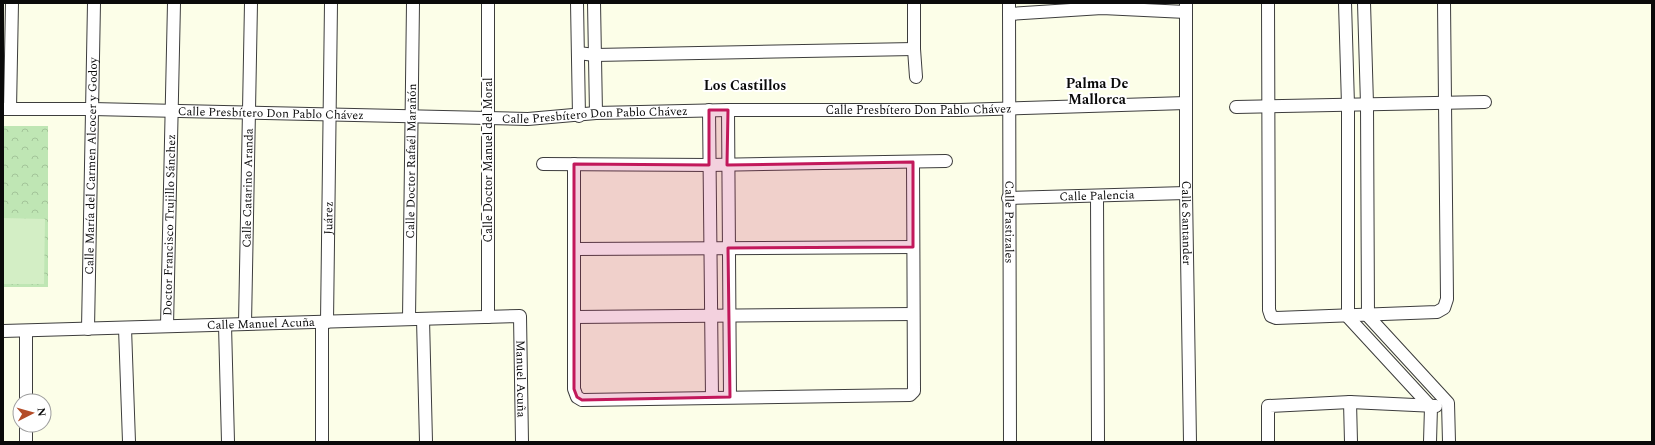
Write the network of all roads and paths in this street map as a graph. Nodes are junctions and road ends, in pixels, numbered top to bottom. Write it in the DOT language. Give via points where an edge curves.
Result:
graph roads {
  1 [pos="12,3"];
  2 [pos="94,3"];
  3 [pos="174,3"];
  4 [pos="251,3"];
  5 [pos="331,3"];
  6 [pos="412,3"];
  7 [pos="488,3"];
  8 [pos="577,3"];
  9 [pos="594,3"];
  10 [pos="914,3"];
  11 [pos="1268,3"];
  12 [pos="1345,3"];
  13 [pos="1364,3"];
  14 [pos="1444,3"];
  15 [pos="1102,5"];
  16 [pos="1186,7"];
  17 [pos="1009,8"];
  18 [pos="914,49"];
  19 [pos="578,53"];
  20 [pos="595,55"];
  21 [pos="916,77"];
  22 [pos="1446,102"];
  23 [pos="1485,102"];
  24 [pos="1186,103"];
  25 [pos="1367,104"];
  26 [pos="1348,105"];
  27 [pos="1269,106"];
  28 [pos="1236,107"];
  29 [pos="7,109"];
  30 [pos="92,109"];
  31 [pos="1008,109"];
  32 [pos="709,110"];
  33 [pos="728,110"];
  34 [pos="173,111"];
  35 [pos="249,113"];
  36 [pos="330,114"];
  37 [pos="596,114"];
  38 [pos="412,116"];
  39 [pos="579,116"];
  40 [pos="488,118"];
  41 [pos="946,161"];
  42 [pos="913,162"];
  43 [pos="543,164"];
  44 [pos="574,164"];
  45 [pos="728,164"];
  46 [pos="709,165"];
  47 [pos="1186,193"];
  48 [pos="1097,196"];
  49 [pos="1008,198"];
  50 [pos="913,247"];
  51 [pos="709,248"];
  52 [pos="728,248"];
  53 [pos="575,249"];
  54 [pos="913,314"];
  55 [pos="520,316"];
  56 [pos="710,316"];
  57 [pos="729,316"];
  58 [pos="1368,316"];
  59 [pos="488,317"];
  60 [pos="575,317"];
  61 [pos="1348,317"];
  62 [pos="409,319"];
  63 [pos="423,319"];
  64 [pos="324,322"];
  65 [pos="245,324"];
  66 [pos="225,325"];
  67 [pos="167,326"];
  68 [pos="125,328"];
  69 [pos="88,329"];
  70 [pos="26,330"];
  71 [pos="3,331"];
  72 [pos="26,393"];
  73 [pos="712,397"];
  74 [pos="730,397"];
  75 [pos="1350,402"];
  76 [pos="1448,404"];
  77 [pos="1431,407"];
  78 [pos="129,442"];
  79 [pos="228,442"];
  80 [pos="322,442"];
  81 [pos="426,442"];
  82 [pos="522,442"];
  83 [pos="1010,442"];
  84 [pos="1098,442"];
  85 [pos="1190,442"];
  86 [pos="1268,442"];
  87 [pos="1351,442"];
  88 [pos="1430,442"];
  89 [pos="1449,442"];
  1 -- 29 [label="street"];
  2 -- 30 [label="street, Calle María del Carmen Alcocer y Godoy"];
  3 -- 34 [label="street, Doctor Francisco Trujillo Sánchez"];
  4 -- 35 [label="street, Calle Catarino Aranda"];
  5 -- 36 [label="street, Juárez"];
  6 -- 38 [label="street, Calle Doctor Rafaél Marañón"];
  7 -- 40 [label="street, Calle Doctor Manuel del Moral"];
  8 -- 19 [label="street"];
  9 -- 20 [label="street"];
  10 -- 18 [label="street"];
  11 -- 27 [label="street"];
  12 -- 26 [label="street"];
  13 -- 25 [label="street"];
  14 -- 22 [label="street"];
  15 -- 16 [label="street"];
  15 -- 17 [label="street"];
  16 -- 24 [label="street, Calle Santander"];
  17 -- 31 [label="street, Calle Pastizales"];
  18 -- 20 [label="street"];
  18 -- 21 [label="street"];
  19 -- 20 [label="street"];
  19 -- 39 [label="street"];
  20 -- 37 [label="street"];
  22 -- 23 [label="street"];
  22 -- 25 [label="street"];
  22 -- 58 [label="street" via="1444,308 1437,312"];
  24 -- 31 [label="street, Calle Presbítero Don Pablo Chávez"];
  24 -- 47 [label="street, Calle Santander"];
  25 -- 26 [label="street"];
  25 -- 58 [label="street"];
  26 -- 27 [label="street"];
  26 -- 61 [label="street"];
  27 -- 28 [label="street"];
  27 -- 61 [label="street" via="1271,316"];
  29 -- 30 [label="street, Calle Presbítero Don Pablo Chávez"];
  30 -- 34 [label="street, Calle Presbítero Don Pablo Chávez"];
  30 -- 69 [label="street, Calle María del Carmen Alcocer y Godoy"];
  31 -- 33 [label="street, Calle Presbítero Don Pablo Chávez"];
  31 -- 49 [label="street, Calle Pastizales"];
  32 -- 33 [label="street, Calle Presbítero Don Pablo Chávez"];
  32 -- 37 [label="street, Calle Presbítero Don Pablo Chávez"];
  32 -- 46 [label="street"];
  33 -- 45 [label="street"];
  34 -- 35 [label="street, Calle Presbítero Don Pablo Chávez"];
  34 -- 67 [label="street, Doctor Francisco Trujillo Sánchez"];
  35 -- 36 [label="street, Calle Presbítero Don Pablo Chávez"];
  35 -- 65 [label="street, Calle Catarino Aranda"];
  36 -- 38 [label="street, Calle Presbítero Don Pablo Chávez"];
  36 -- 64 [label="street, Juárez"];
  37 -- 39 [label="street, Calle Presbítero Don Pablo Chávez"];
  38 -- 40 [label="street, Calle Presbítero Don Pablo Chávez"];
  38 -- 62 [label="street, Calle Doctor Rafaél Marañón"];
  39 -- 40 [label="street, Calle Presbítero Don Pablo Chávez"];
  40 -- 59 [label="street, Calle Doctor Manuel del Moral"];
  41 -- 42 [label="street"];
  42 -- 45 [label="street"];
  42 -- 50 [label="street"];
  43 -- 44 [label="street"];
  44 -- 46 [label="street"];
  44 -- 53 [label="street"];
  45 -- 46 [label="street"];
  45 -- 52 [label="street"];
  46 -- 51 [label="street"];
  47 -- 48 [label="street, Calle Palencia"];
  47 -- 85 [label="street, Calle Santander"];
  48 -- 49 [label="street, Calle Palencia"];
  48 -- 84 [label="street"];
  49 -- 83 [label="street, Calle Pastizales"];
  50 -- 52 [label="street"];
  50 -- 54 [label="street"];
  51 -- 52 [label="street"];
  51 -- 53 [label="street"];
  51 -- 56 [label="street"];
  52 -- 57 [label="street"];
  53 -- 60 [label="street"];
  54 -- 57 [label="street"];
  54 -- 74 [label="street" via="914,390 910,395"];
  55 -- 59 [label="street, Calle Manuel Acuña"];
  55 -- 82 [label="street, Manuel Acuña"];
  56 -- 57 [label="street"];
  56 -- 60 [label="street"];
  56 -- 73 [label="street"];
  57 -- 74 [label="street"];
  58 -- 61 [label="street"];
  58 -- 76 [label="street"];
  59 -- 63 [label="street, Calle Manuel Acuña"];
  60 -- 73 [label="street" via="576,398 582,400"];
  61 -- 77 [label="street"];
  62 -- 63 [label="street, Calle Manuel Acuña"];
  62 -- 64 [label="street, Calle Manuel Acuña"];
  63 -- 81 [label="street"];
  64 -- 65 [label="street, Calle Manuel Acuña"];
  64 -- 80 [label="street, Juárez"];
  65 -- 66 [label="street, Calle Manuel Acuña"];
  66 -- 67 [label="street, Calle Manuel Acuña"];
  66 -- 79 [label="street"];
  67 -- 68 [label="street, Calle Manuel Acuña"];
  68 -- 69 [label="street, Calle Manuel Acuña"];
  68 -- 78 [label="street"];
  69 -- 70 [label="street, Calle Manuel Acuña"];
  70 -- 71 [label="street, Calle Manuel Acuña"];
  70 -- 72 [label="street"];
  73 -- 74 [label="street"];
  75 -- 77 [label="street"];
  75 -- 86 [label="street" via="1268,406"];
  75 -- 87 [label="street"];
  76 -- 77 [label="street"];
  76 -- 89 [label="street"];
  77 -- 88 [label="street"];
}
